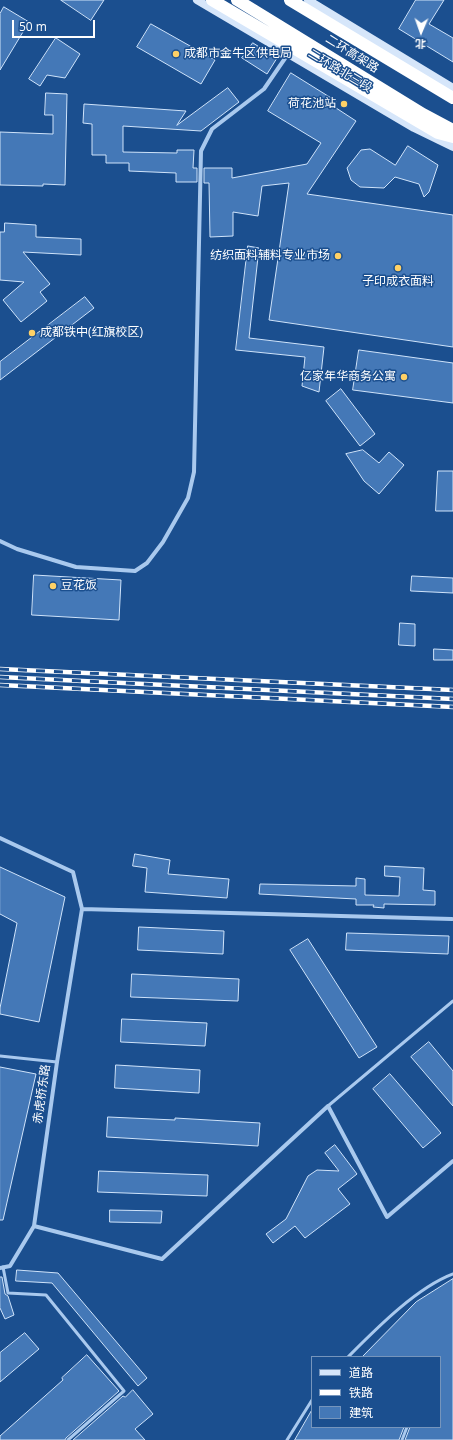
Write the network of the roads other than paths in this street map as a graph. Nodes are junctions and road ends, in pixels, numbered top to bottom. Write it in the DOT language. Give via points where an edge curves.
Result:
graph roads {
  1 [pos="197,0"];
  2 [pos="212,0"];
  3 [pos="236,0"];
  4 [pos="290,0"];
  5 [pos="308,0"];
  6 [pos="288,54"];
  7 [pos="453,88"];
  8 [pos="453,98"];
  9 [pos="453,130"];
  10 [pos="453,137"];
  11 [pos="453,147"];
  12 [pos="0,541"];
  13 [pos="0,838"];
  14 [pos="82,909"];
  15 [pos="452,919"];
  16 [pos="453,1001"];
  17 [pos="0,1056"];
  18 [pos="57,1062"];
  19 [pos="328,1106"];
  20 [pos="453,1161"];
  21 [pos="34,1226"];
  22 [pos="1,1268"];
  23 [pos="453,1274"];
  24 [pos="349,1356"];
  25 [pos="311,1402"];
  26 [pos="407,1428"];
  27 [pos="68,1440"];
  28 [pos="287,1440"];
  29 [pos="402,1440"];
  1 -- 6 [label="main road, 二环路北三段"];
  2 -- 10 [label="highway" via="438,133"];
  3 -- 9 [label="highway, 二环高架路"];
  4 -- 8 [label="highway, 二环高架路"];
  5 -- 7 [label="main road"];
  6 -- 11 [label="main road, 二环路北三段" via="414,128"];
  6 -- 12 [label="street" via="264,89 212,129 201,150 194,472 188,498 163,542 147,563 136,571 76,568"];
  13 -- 14 [label="street" via="73,872"];
  14 -- 15 [label="street"];
  14 -- 18 [label="street, 赤虎桥东路"];
  16 -- 19 [label="lane"];
  17 -- 18 [label="lane"];
  18 -- 21 [label="street, 赤虎桥东路"];
  19 -- 20 [label="street" via="387,1217"];
  19 -- 21 [label="street" via="162,1259"];
  21 -- 22 [label="street, 赤虎桥东路" via="10,1266"];
  22 -- 27 [label="lane" via="8,1293 46,1295 124,1391"];
  23 -- 24 [label="lane" via="424,1290 380,1326"];
  25 -- 28 [label="lane"];
  26 -- 29 [label="lane"];
}
